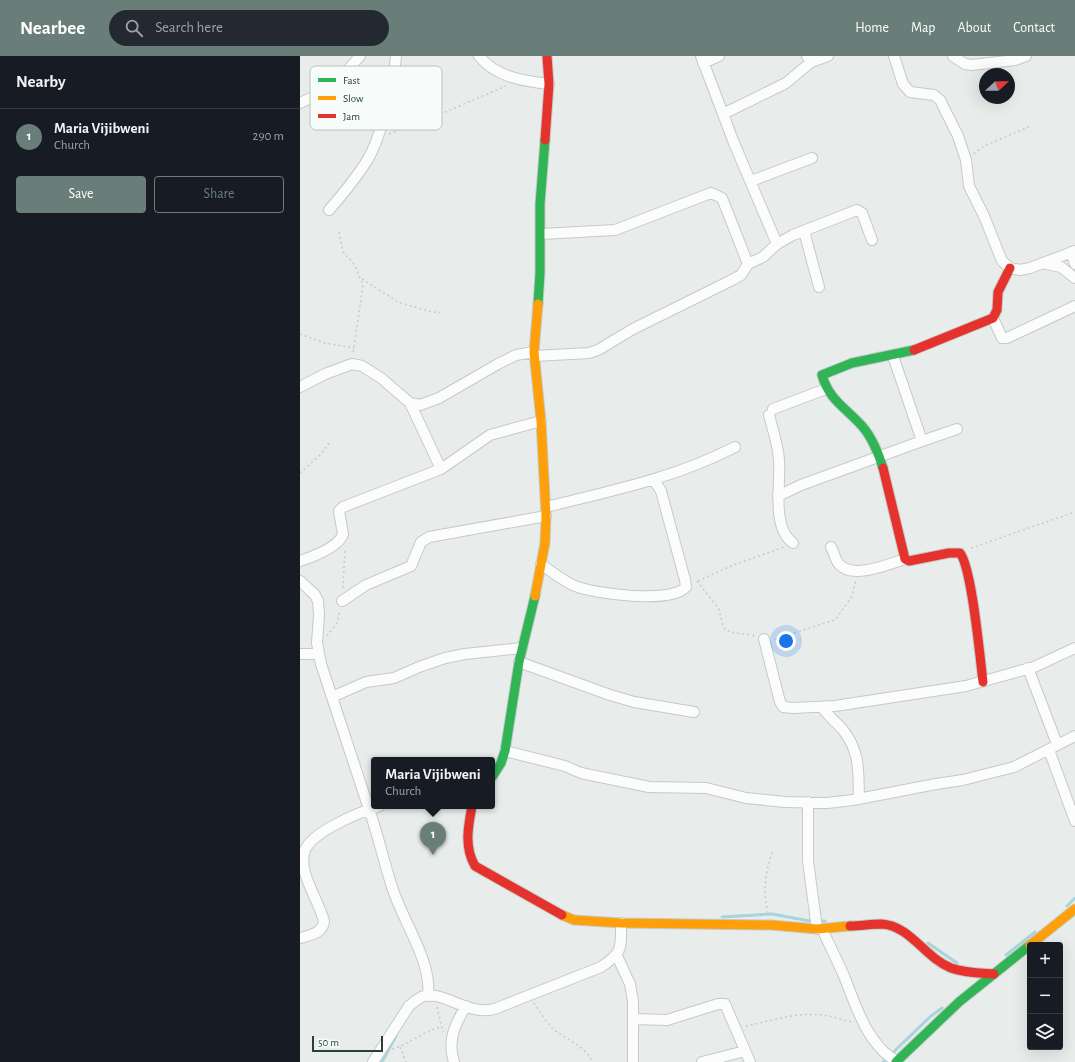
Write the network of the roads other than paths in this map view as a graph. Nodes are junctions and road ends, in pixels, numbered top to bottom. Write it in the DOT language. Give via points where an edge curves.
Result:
graph roads {
  1 [pos="360,56"];
  2 [pos="396,56"];
  3 [pos="478,56"];
  4 [pos="547,56"];
  5 [pos="719,56"];
  6 [pos="828,56"];
  7 [pos="894,56"];
  8 [pos="953,56"];
  9 [pos="1026,56"];
  10 [pos="809,59"];
  11 [pos="702,60"];
  12 [pos="351,66"];
  13 [pos="394,66"];
  14 [pos="549,84"];
  15 [pos="310,98"];
  16 [pos="300,103"];
  17 [pos="723,114"];
  18 [pos="380,130"];
  19 [pos="812,158"];
  20 [pos="751,181"];
  21 [pos="329,210"];
  22 [pos="804,231"];
  23 [pos="541,234"];
  24 [pos="872,240"];
  25 [pos="777,244"];
  26 [pos="1073,251"];
  27 [pos="1042,263"];
  28 [pos="748,264"];
  29 [pos="1075,264"];
  30 [pos="1010,268"];
  31 [pos="1075,278"];
  32 [pos="819,287"];
  33 [pos="1075,306"];
  34 [pos="993,318"];
  35 [pos="534,354"];
  36 [pos="893,356"];
  37 [pos="300,388"];
  38 [pos="826,389"];
  39 [pos="410,403"];
  40 [pos="541,421"];
  41 [pos="956,429"];
  42 [pos="922,441"];
  43 [pos="735,447"];
  44 [pos="880,457"];
  45 [pos="440,469"];
  46 [pos="654,480"];
  47 [pos="778,496"];
  48 [pos="546,511"];
  49 [pos="793,543"];
  50 [pos="832,547"];
  51 [pos="906,559"];
  52 [pos="300,561"];
  53 [pos="541,564"];
  54 [pos="300,581"];
  55 [pos="342,601"];
  56 [pos="764,639"];
  57 [pos="522,648"];
  58 [pos="1075,648"];
  59 [pos="300,654"];
  60 [pos="318,654"];
  61 [pos="519,662"];
  62 [pos="1028,668"];
  63 [pos="983,682"];
  64 [pos="332,697"];
  65 [pos="822,707"];
  66 [pos="694,712"];
  67 [pos="1075,736"];
  68 [pos="1053,747"];
  69 [pos="505,751"];
  70 [pos="495,772"];
  71 [pos="859,799"];
  72 [pos="808,802"];
  73 [pos="370,809"];
  74 [pos="471,809"];
  75 [pos="1075,820"];
  76 [pos="1075,909"];
  77 [pos="621,923"];
  78 [pos="820,929"];
  79 [pos="300,938"];
  80 [pos="1034,942"];
  81 [pos="1027,947"];
  82 [pos="617,956"];
  83 [pos="994,974"];
  84 [pos="432,996"];
  85 [pos="466,1006"];
  86 [pos="633,1019"];
  87 [pos="745,1051"];
  88 [pos="906,1053"];
  89 [pos="373,1062"];
  90 [pos="454,1062"];
  91 [pos="633,1062"];
  92 [pos="702,1062"];
  93 [pos="750,1062"];
  94 [pos="896,1062"];
  95 [pos="912,1062"];
  1 -- 12 [label="street"];
  2 -- 13 [label="street"];
  3 -- 14 [label="street" via="485,63 518,81"];
  4 -- 14 [label="street"];
  5 -- 11 [label="street"];
  6 -- 10 [label="street"];
  7 -- 30 [label="street" via="903,84 910,92 934,96 940,100 958,136 966,160 969,186 1002,261"];
  8 -- 9 [label="street" via="972,65 1015,60"];
  10 -- 17 [label="street" via="786,83"];
  11 -- 17 [label="street"];
  14 -- 23 [label="street" via="540,204"];
  15 -- 16 [label="street"];
  17 -- 20 [label="street"];
  18 -- 21 [label="street" via="368,158 344,194"];
  19 -- 20 [label="street"];
  20 -- 25 [label="street"];
  22 -- 24 [label="street" via="860,210"];
  22 -- 25 [label="street"];
  22 -- 32 [label="street"];
  23 -- 28 [label="street" via="615,230 711,193 722,198"];
  23 -- 35 [label="street"];
  25 -- 28 [label="street" via="763,257"];
  26 -- 27 [label="street"];
  26 -- 29 [label="street"];
  27 -- 30 [label="street" via="1020,270"];
  27 -- 31 [label="street" via="1061,267"];
  28 -- 35 [label="street" via="741,275 633,329 598,350 589,353"];
  30 -- 34 [label="street" via="998,292 997,310"];
  33 -- 34 [label="street" via="1006,338 1002,338"];
  34 -- 36 [label="street" via="948,338"];
  35 -- 39 [label="street" via="516,356 498,364 432,402 420,405"];
  35 -- 40 [label="street"];
  36 -- 38 [label="street" via="828,370 822,374"];
  36 -- 42 [label="street"];
  37 -- 39 [label="street" via="325,374 352,364 362,366 381,378"];
  38 -- 44 [label="street" via="863,427"];
  38 -- 47 [label="street" via="771,412 778,452"];
  39 -- 45 [label="street"];
  40 -- 45 [label="street" via="490,435"];
  40 -- 48 [label="street"];
  41 -- 42 [label="street"];
  42 -- 44 [label="street"];
  43 -- 46 [label="street"];
  44 -- 47 [label="street" via="801,485"];
  44 -- 51 [label="street"];
  45 -- 52 [label="street" via="343,507 338,515 343,534 341,539 326,550"];
  46 -- 48 [label="street"];
  46 -- 53 [label="street" via="662,491 686,587 677,593 657,597 602,592 575,586"];
  47 -- 49 [label="street" via="784,530"];
  48 -- 53 [label="street" via="545,543"];
  48 -- 55 [label="street" via="429,537 421,542 411,566 366,585"];
  50 -- 51 [label="street" via="838,564 845,570 858,572"];
  51 -- 63 [label="street" via="908,561 949,553 960,553 964,558"];
  53 -- 57 [label="street"];
  54 -- 60 [label="street" via="318,601"];
  56 -- 65 [label="street" via="781,705 786,708"];
  57 -- 61 [label="street"];
  57 -- 64 [label="street" via="445,658 394,678 366,682"];
  58 -- 62 [label="street"];
  59 -- 60 [label="street"];
  60 -- 64 [label="street"];
  61 -- 66 [label="street" via="634,702"];
  61 -- 69 [label="street"];
  62 -- 63 [label="street"];
  62 -- 68 [label="street"];
  63 -- 65 [label="street"];
  64 -- 73 [label="street"];
  65 -- 71 [label="street" via="853,746 857,757"];
  67 -- 68 [label="street"];
  68 -- 71 [label="street" via="1014,767 963,780"];
  68 -- 75 [label="street"];
  69 -- 70 [label="street"];
  69 -- 72 [label="street" via="630,784 706,788 746,798"];
  71 -- 72 [label="street" via="827,803"];
  72 -- 78 [label="street" via="808,861"];
  73 -- 79 [label="street" via="328,830 311,841 305,849 304,869 324,921 320,931"];
  73 -- 84 [label="street" via="393,889 426,966"];
  74 -- 77 [label="street" via="468,821 468,847 475,866 574,920"];
  76 -- 80 [label="street"];
  77 -- 78 [label="street" via="771,925"];
  77 -- 82 [label="street" via="621,945"];
  78 -- 83 [label="street" via="882,924 905,933 939,962 951,968"];
  78 -- 94 [label="street" via="865,1026 875,1042"];
  81 -- 83 [label="street"];
  82 -- 85 [label="street" via="601,967 488,1011"];
  82 -- 86 [label="street" via="630,984"];
  83 -- 88 [label="street" via="959,1002"];
  84 -- 85 [label="street"];
  84 -- 89 [label="street" via="417,999 409,1006"];
  85 -- 90 [label="street" via="453,1033 451,1048"];
  86 -- 87 [label="street" via="667,1020 725,1004"];
  86 -- 91 [label="street"];
  87 -- 92 [label="street"];
  87 -- 93 [label="street"];
  88 -- 94 [label="street"];
  88 -- 95 [label="street"];
}
